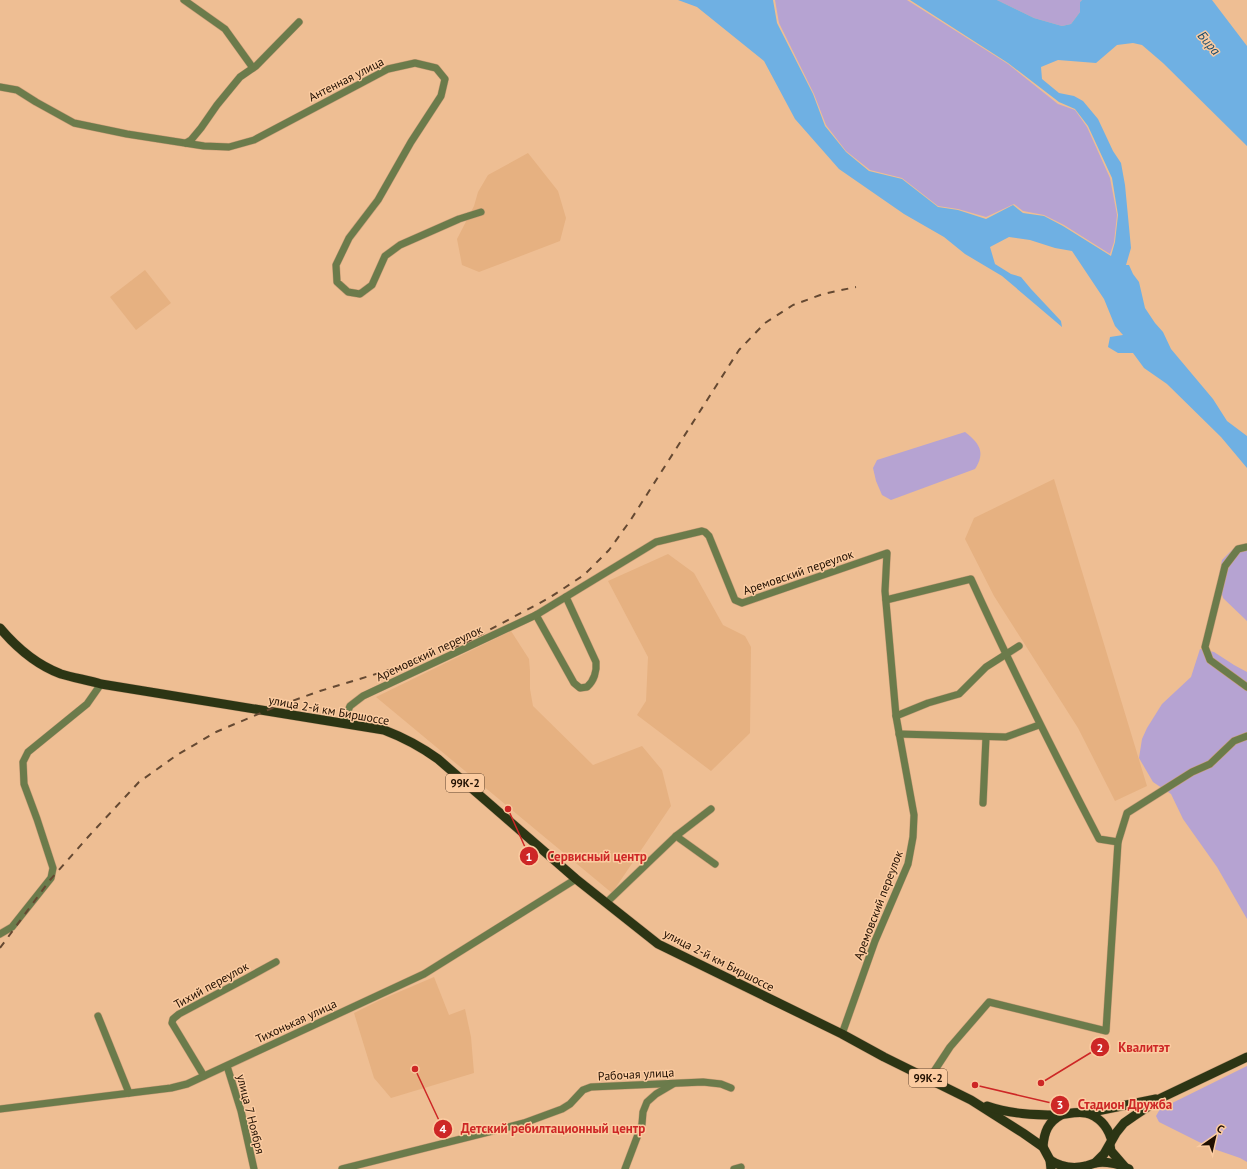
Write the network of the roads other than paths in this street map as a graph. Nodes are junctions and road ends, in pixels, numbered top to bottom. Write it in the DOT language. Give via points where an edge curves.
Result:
graph roads {
  1 [pos="184,0"];
  2 [pos="299,22"];
  3 [pos="253,68"];
  4 [pos="0,87"];
  5 [pos="186,143"];
  6 [pos="481,212"];
  7 [pos="1247,547"];
  8 [pos="566,597"];
  9 [pos="886,600"];
  10 [pos="536,615"];
  11 [pos="0,628"];
  12 [pos="1019,646"];
  13 [pos="1005,655"];
  14 [pos="101,684"];
  15 [pos="1247,687"];
  16 [pos="896,716"];
  17 [pos="343,723"];
  18 [pos="1040,725"];
  19 [pos="899,734"];
  20 [pos="1247,736"];
  21 [pos="986,737"];
  22 [pos="983,803"];
  23 [pos="711,809"];
  24 [pos="676,836"];
  25 [pos="1118,842"];
  26 [pos="716,864"];
  27 [pos="576,879"];
  28 [pos="606,903"];
  29 [pos="0,934"];
  30 [pos="276,962"];
  31 [pos="98,1016"];
  32 [pos="842,1034"];
  33 [pos="1247,1057"];
  34 [pos="227,1066"];
  35 [pos="204,1076"];
  36 [pos="929,1079"];
  37 [pos="674,1083"];
  38 [pos="731,1088"];
  39 [pos="128,1093"];
  40 [pos="1161,1098"];
  41 [pos="971,1100"];
  42 [pos="0,1109"];
  43 [pos="1087,1113"];
  44 [pos="1061,1115"];
  45 [pos="1111,1142"];
  46 [pos="1043,1147"];
  47 [pos="1095,1163"];
  48 [pos="1051,1165"];
  49 [pos="1127,1168"];
  50 [pos="254,1169"];
  51 [pos="342,1169"];
  52 [pos="626,1169"];
  53 [pos="1074,1169"];
  1 -- 3 [label="street" via="225,29"];
  2 -- 3 [label="street"];
  3 -- 5 [label="street" via="240,78"];
  4 -- 5 [label="street, Антенная улица" via="17,90 74,123"];
  5 -- 6 [label="street, Антенная улица" via="229,146 254,140 388,69 415,63 436,68 445,79 441,96 378,200 349,238 336,265 338,282 348,292 360,294 372,285 385,256 400,245"];
  7 -- 15 [label="street" via="1238,549 1225,566 1205,647 1210,660"];
  8 -- 9 [label="street, Аремовский переулок" via="656,542 702,531 709,536 735,600 742,603 887,552"];
  8 -- 10 [label="street, Аремовский переулок"];
  8 -- 10 [label="street" via="596,662 594,678 587,687 580,688 574,683"];
  9 -- 13 [label="street" via="970,579"];
  9 -- 16 [label="street, Аремовский переулок"];
  10 -- 17 [label="street, Аремовский переулок" via="364,696 350,706"];
  11 -- 14 [label="main road, улица 2-й км Биршоссе / 99К-2" via="32,659 61,674"];
  12 -- 13 [label="street"];
  13 -- 16 [label="street" via="986,667 959,694"];
  13 -- 18 [label="street"];
  14 -- 17 [label="main road, улица 2-й км Биршоссе / 99К-2"];
  14 -- 29 [label="street" via="87,704 28,752 24,762 24,784 53,868 51,878 12,927"];
  16 -- 19 [label="street, Аремовский переулок"];
  17 -- 27 [label="main road, улица 2-й км Биршоссе / 99К-2" via="384,730 422,747"];
  18 -- 21 [label="street" via="1006,737"];
  18 -- 25 [label="street" via="1099,839"];
  19 -- 21 [label="street"];
  19 -- 32 [label="street, Аремовский переулок" via="914,815 908,864 875,941"];
  20 -- 25 [label="street" via="1234,741 1210,764 1192,772 1127,813"];
  21 -- 22 [label="street"];
  23 -- 24 [label="street"];
  24 -- 26 [label="street"];
  24 -- 28 [label="street"];
  25 -- 36 [label="street" via="1106,1031 989,1002 950,1047"];
  27 -- 28 [label="main road, улица 2-й км Биршоссе / 99К-2"];
  27 -- 34 [label="street, Тихонькая улица" via="424,974"];
  28 -- 32 [label="main road, улица 2-й км Биршоссе / 99К-2" via="658,944"];
  30 -- 35 [label="street, Тихий переулок" via="173,1019 172,1023"];
  31 -- 39 [label="street"];
  32 -- 36 [label="main road, улица 2-й км Биршоссе / 99К-2"];
  33 -- 40 [label="main road, 99К-2"];
  34 -- 35 [label="street, Тихонькая улица"];
  34 -- 50 [label="street, улица 7 Ноября"];
  35 -- 39 [label="street, Тихонькая улица" via="171,1088"];
  36 -- 41 [label="main road, улица 2-й км Биршоссе / 99К-2"];
  37 -- 38 [label="street, Рабочая улица" via="703,1082"];
  37 -- 51 [label="street, Рабочая улица" via="591,1087 583,1090 562,1109 524,1123"];
  37 -- 52 [label="street" via="646,1102 642,1124"];
  39 -- 42 [label="street, Тихонькая улица"];
  40 -- 43 [label="main road, 99К-2"];
  40 -- 45 [label="main road, 99К-2" via="1124,1123"];
  41 -- 44 [label="main road, 99К-2" via="996,1109 1023,1114"];
  41 -- 46 [label="main road, 99К-2"];
  43 -- 44 [label="main road, 99К-2" via="1070,1112"];
  43 -- 45 [label="main road" via="1104,1123"];
  44 -- 46 [label="main road" via="1049,1124"];
  45 -- 47 [label="main road, 99К-2"];
  45 -- 49 [label="main road" via="1111,1151"];
  46 -- 48 [label="main road, 99К-2"];
  47 -- 49 [label="main road" via="1112,1163"];
  47 -- 53 [label="main road, 99К-2"];
  48 -- 53 [label="main road, 99К-2"];
}
